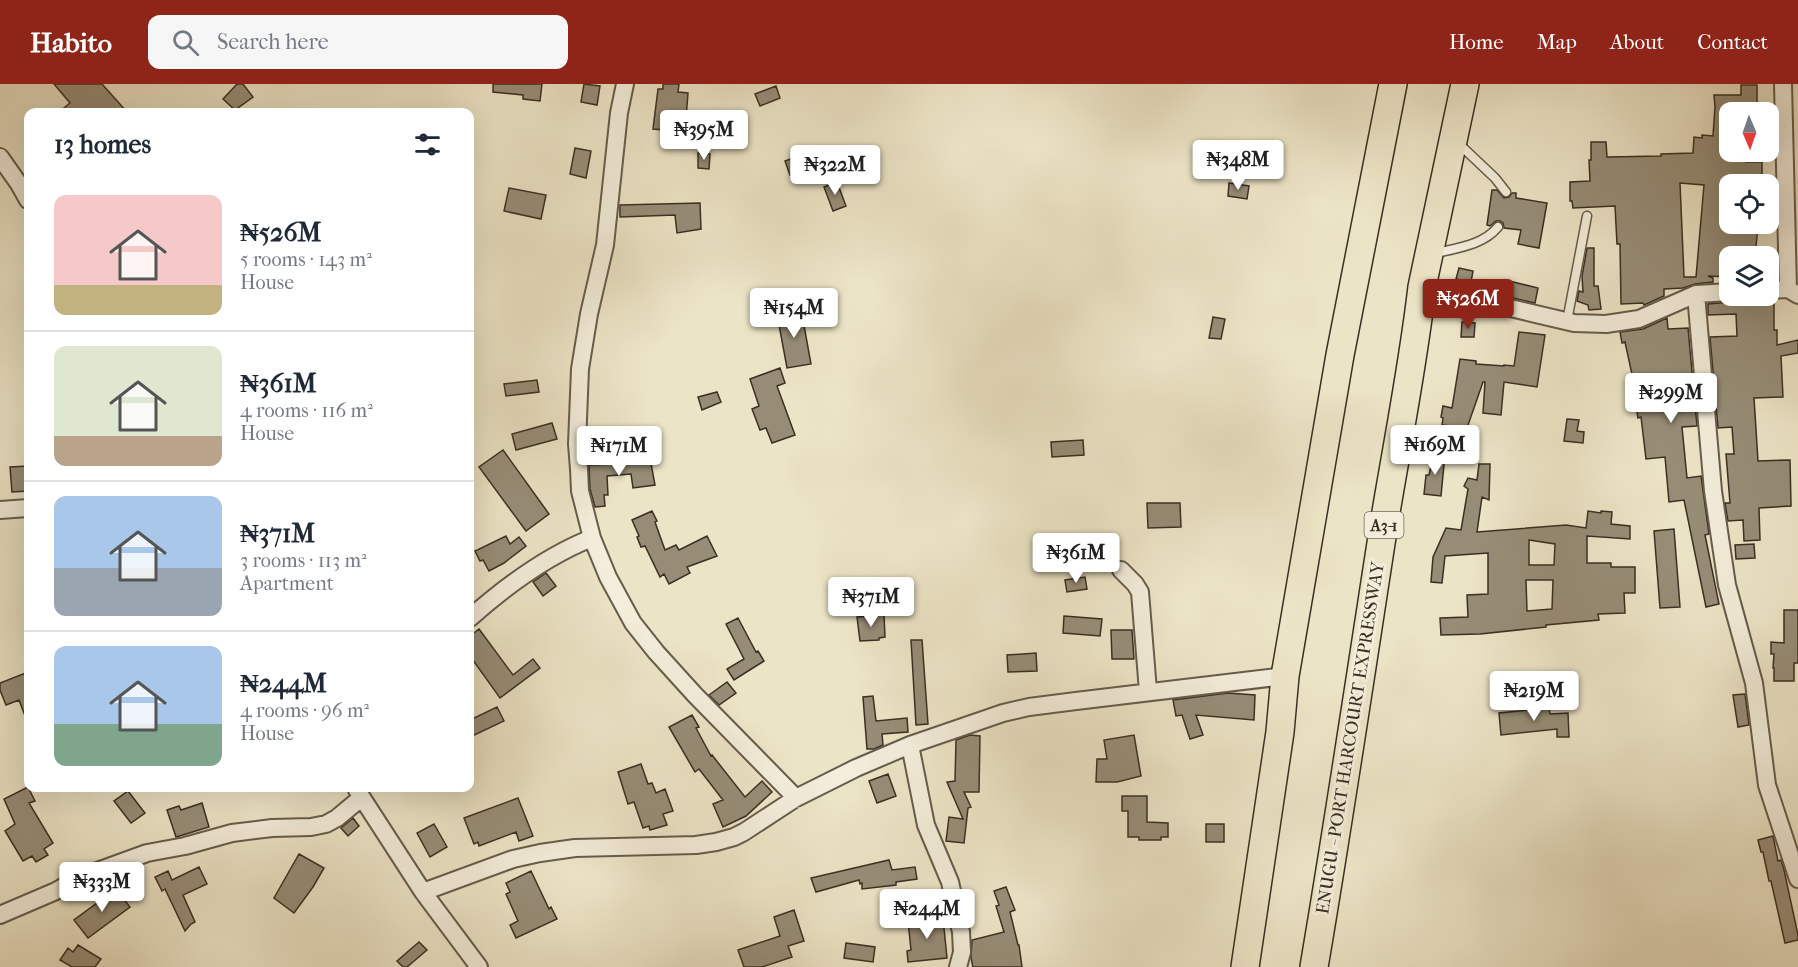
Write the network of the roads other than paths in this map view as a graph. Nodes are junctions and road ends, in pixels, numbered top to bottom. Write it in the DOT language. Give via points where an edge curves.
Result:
graph roads {
  1 [pos="625,84"];
  2 [pos="1393,84"];
  3 [pos="1465,84"];
  4 [pos="1783,84"];
  5 [pos="1453,138"];
  6 [pos="0,157"];
  7 [pos="1506,192"];
  8 [pos="24,193"];
  9 [pos="1587,216"];
  10 [pos="1498,227"];
  11 [pos="1429,254"];
  12 [pos="1422,287"];
  13 [pos="1793,292"];
  14 [pos="1719,293"];
  15 [pos="1696,294"];
  16 [pos="1567,321"];
  17 [pos="24,508"];
  18 [pos="0,510"];
  19 [pos="592,538"];
  20 [pos="1121,570"];
  21 [pos="474,615"];
  22 [pos="1285,676"];
  23 [pos="1148,691"];
  24 [pos="910,745"];
  25 [pos="358,793"];
  26 [pos="796,798"];
  27 [pos="1798,879"];
  28 [pos="423,892"];
  29 [pos="0,915"];
  30 [pos="479,967"];
  31 [pos="958,967"];
  32 [pos="1245,967"];
  33 [pos="1314,967"];
  1 -- 19 [label="street" via="605,245 580,369 580,491"];
  2 -- 22 [label="highway" via="1340,355"];
  3 -- 5 [label="highway, ENUGU - PORT HARCOURT EXPRESSWAY / A3-1"];
  4 -- 13 [label="street"];
  5 -- 7 [label="lane"];
  5 -- 11 [label="highway, ENUGU - PORT HARCOURT EXPRESSWAY / A3-1"];
  6 -- 8 [label="street"];
  9 -- 16 [label="lane"];
  10 -- 11 [label="lane" via="1473,244"];
  11 -- 12 [label="highway, ENUGU - PORT HARCOURT EXPRESSWAY / A3-1"];
  12 -- 16 [label="street"];
  12 -- 33 [label="highway, ENUGU - PORT HARCOURT EXPRESSWAY / A3-1"];
  14 -- 15 [label="street"];
  15 -- 16 [label="street" via="1639,320 1606,324"];
  15 -- 27 [label="street" via="1713,491 1727,585 1754,683 1767,785"];
  17 -- 18 [label="street"];
  19 -- 21 [label="street" via="546,560"];
  19 -- 26 [label="street" via="633,623 695,695"];
  20 -- 23 [label="street" via="1140,592"];
  22 -- 23 [label="street"];
  22 -- 32 [label="highway"];
  23 -- 24 [label="street" via="1020,709"];
  24 -- 26 [label="street"];
  24 -- 31 [label="street" via="926,825 950,882 961,932"];
  25 -- 28 [label="street"];
  25 -- 29 [label="street" via="337,818 326,824 232,833 147,853 81,877"];
  26 -- 28 [label="street" via="744,832 716,842 540,853"];
  28 -- 30 [label="street"];
}
